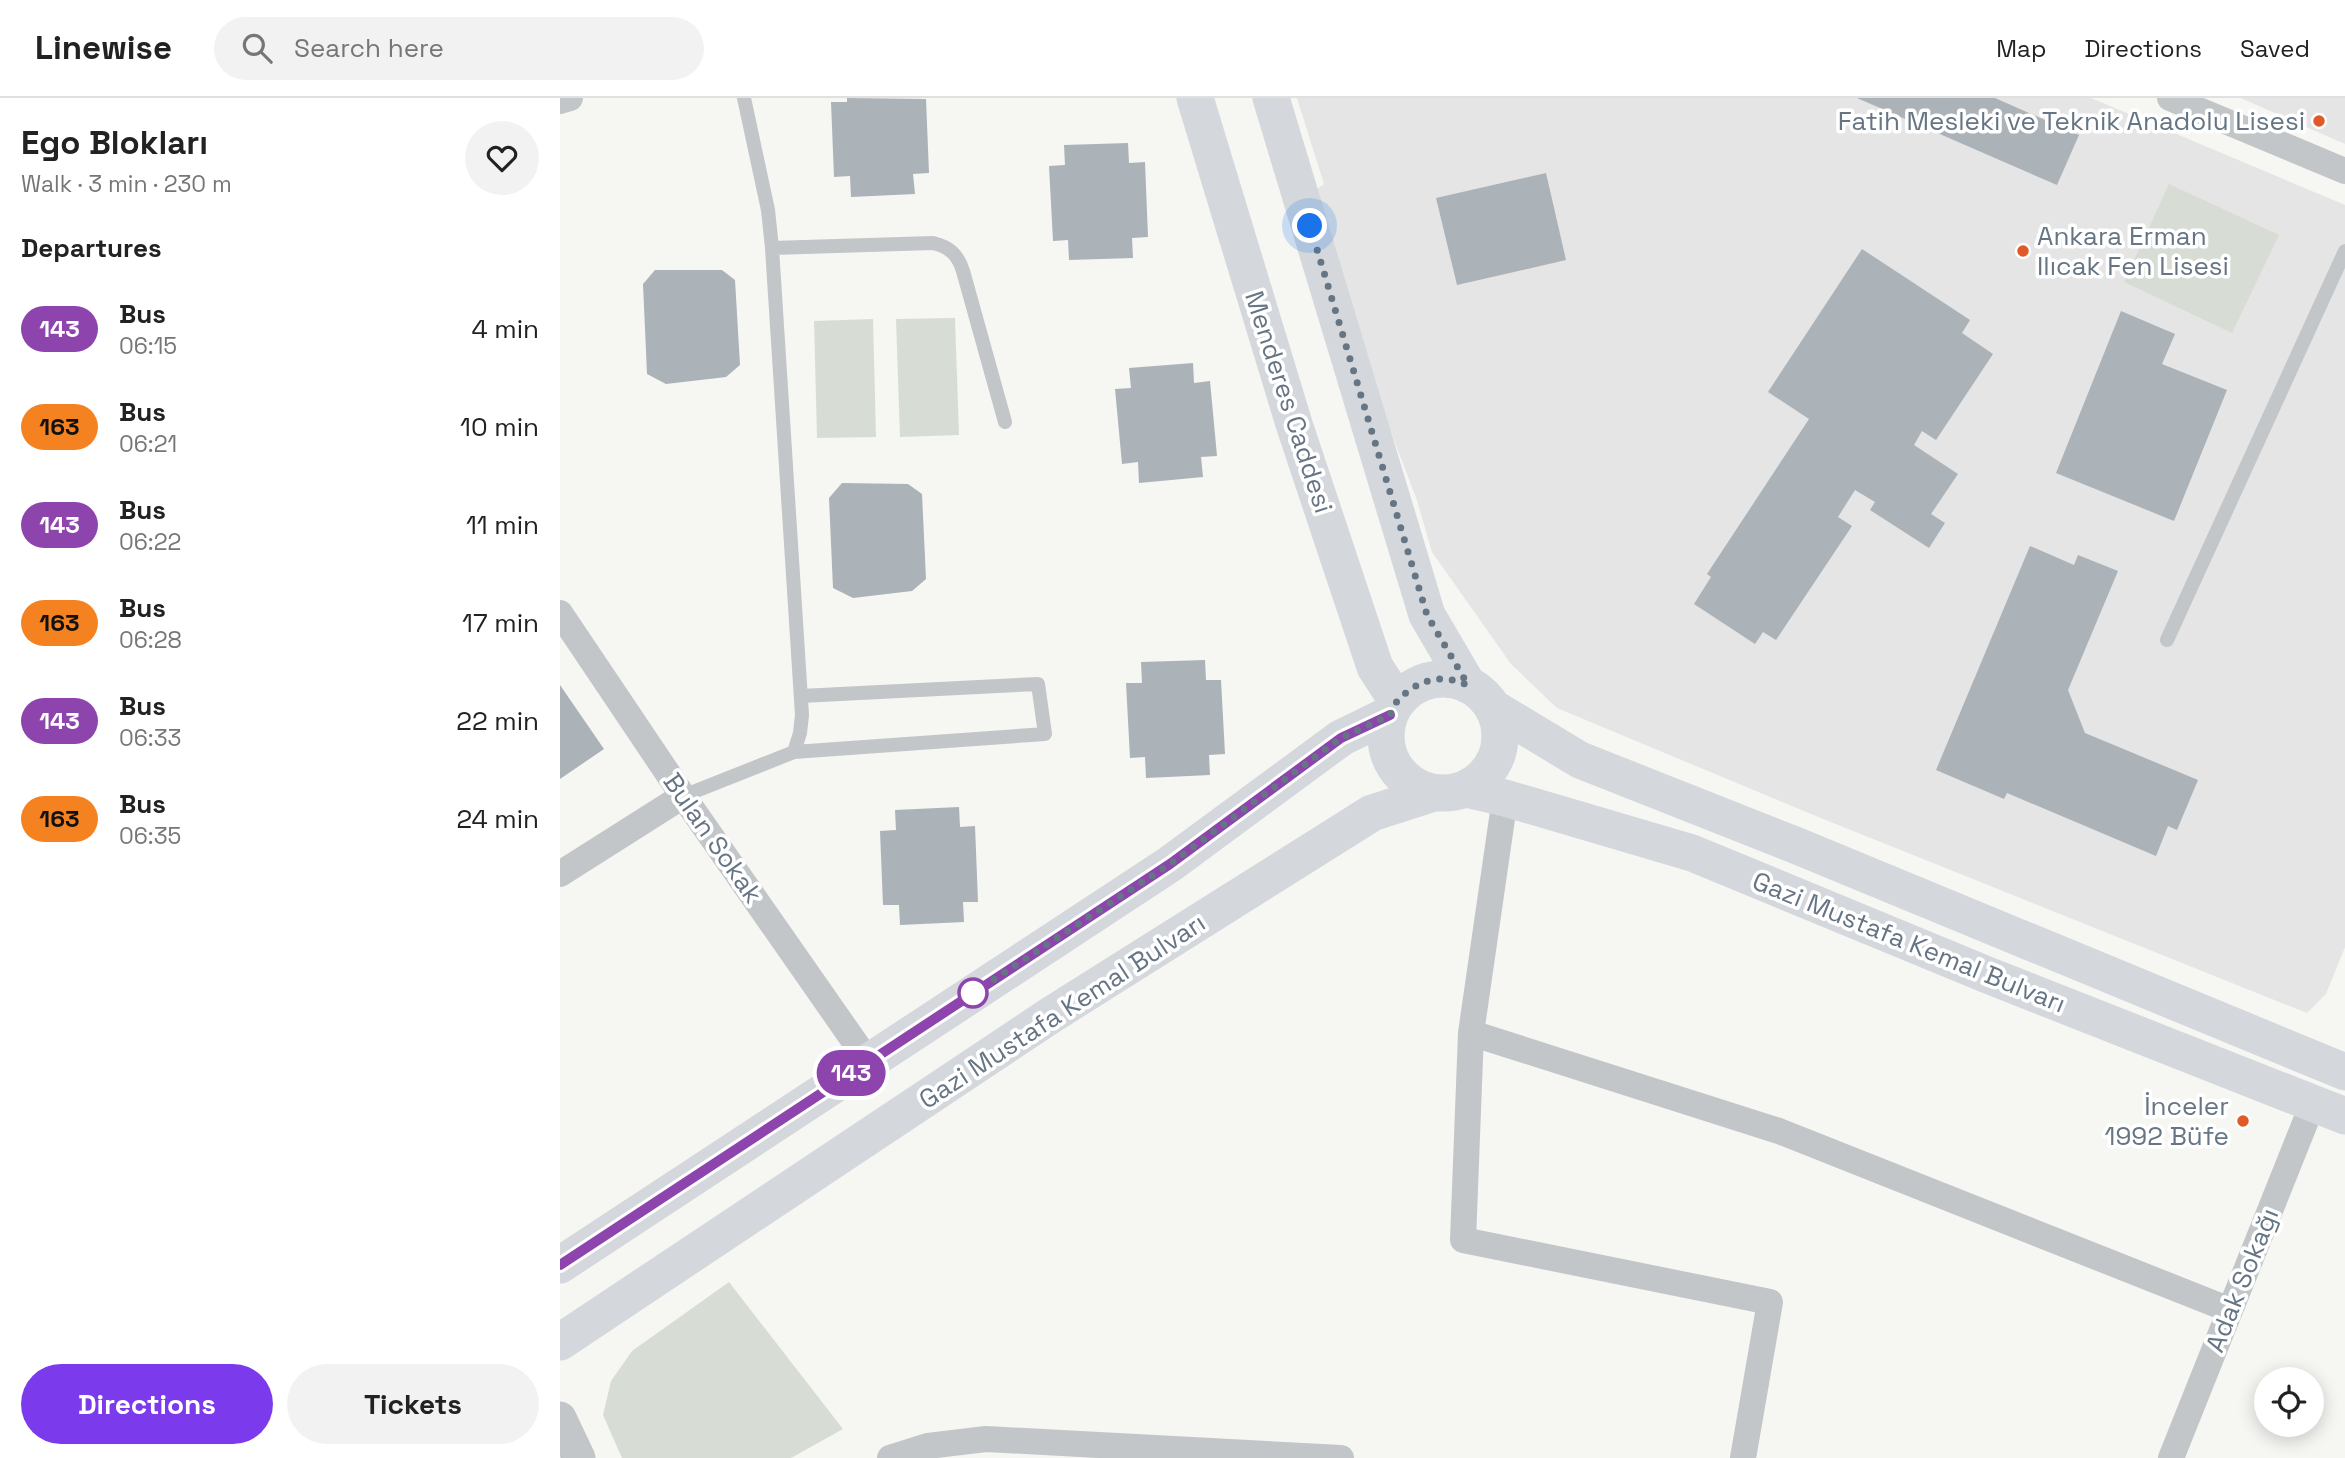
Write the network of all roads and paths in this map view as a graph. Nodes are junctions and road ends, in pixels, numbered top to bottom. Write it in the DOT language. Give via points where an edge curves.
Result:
graph roads {
  1 [pos="570,98"];
  2 [pos="744,98"];
  3 [pos="1195,98"];
  4 [pos="1270,98"];
  5 [pos="2170,98"];
  6 [pos="560,101"];
  7 [pos="2345,171"];
  8 [pos="772,248"];
  9 [pos="2345,251"];
  10 [pos="1005,422"];
  11 [pos="560,613"];
  12 [pos="2167,640"];
  13 [pos="801,696"];
  14 [pos="1480,696"];
  15 [pos="1394,708"];
  16 [pos="794,752"];
  17 [pos="1450,791"];
  18 [pos="683,796"];
  19 [pos="1506,798"];
  20 [pos="560,874"];
  21 [pos="1471,1033"];
  22 [pos="868,1061"];
  23 [pos="2342,1064"];
  24 [pos="2329,1110"];
  25 [pos="560,1265"];
  26 [pos="2230,1310"];
  27 [pos="560,1342"];
  28 [pos="560,1418"];
  29 [pos="1142,1453"];
  30 [pos="579,1458"];
  31 [pos="890,1458"];
  32 [pos="1341,1458"];
  33 [pos="1743,1458"];
  34 [pos="2171,1458"];
  1 -- 6 [label="street"];
  2 -- 8 [label="lane"];
  3 -- 15 [label="main road, Menderes Caddesi" via="1315,488"];
  4 -- 14 [label="main road" via="1427,615"];
  5 -- 7 [label="street"];
  8 -- 10 [label="lane" via="933,243 952,250 963,271"];
  8 -- 13 [label="lane"];
  9 -- 12 [label="lane"];
  11 -- 18 [label="street, Bulan Sokak"];
  13 -- 16 [label="lane" via="803,715"];
  13 -- 16 [label="lane" via="1038,684 1045,734"];
  14 -- 15 [label="main road" via="1446,680 1423,682"];
  14 -- 17 [label="main road" via="1499,731 1497,755 1480,780"];
  14 -- 23 [label="main road, Gazi Mustafa Kemal Bulvarı" via="1580,760"];
  15 -- 17 [label="main road" via="1386,730 1392,763 1418,788"];
  15 -- 22 [label="main road" via="1341,738 1170,864"];
  16 -- 18 [label="lane"];
  17 -- 19 [label="main road, Gazi Mustafa Kemal Bulvarı"];
  17 -- 27 [label="main road, Gazi Mustafa Kemal Bulvarı" via="1373,813 1086,993"];
  18 -- 20 [label="street"];
  18 -- 22 [label="street, Bulan Sokak"];
  19 -- 21 [label="street"];
  19 -- 24 [label="main road, Gazi Mustafa Kemal Bulvarı" via="1692,853"];
  21 -- 26 [label="street" via="1779,1131"];
  21 -- 33 [label="street" via="1463,1240 1770,1302"];
  22 -- 25 [label="main road"];
  24 -- 26 [label="street, Adak Sokağı"];
  26 -- 34 [label="street, Adak Sokağı"];
  28 -- 30 [label="street"];
  29 -- 31 [label="street" via="986,1439 928,1446"];
  29 -- 32 [label="street"];
}
